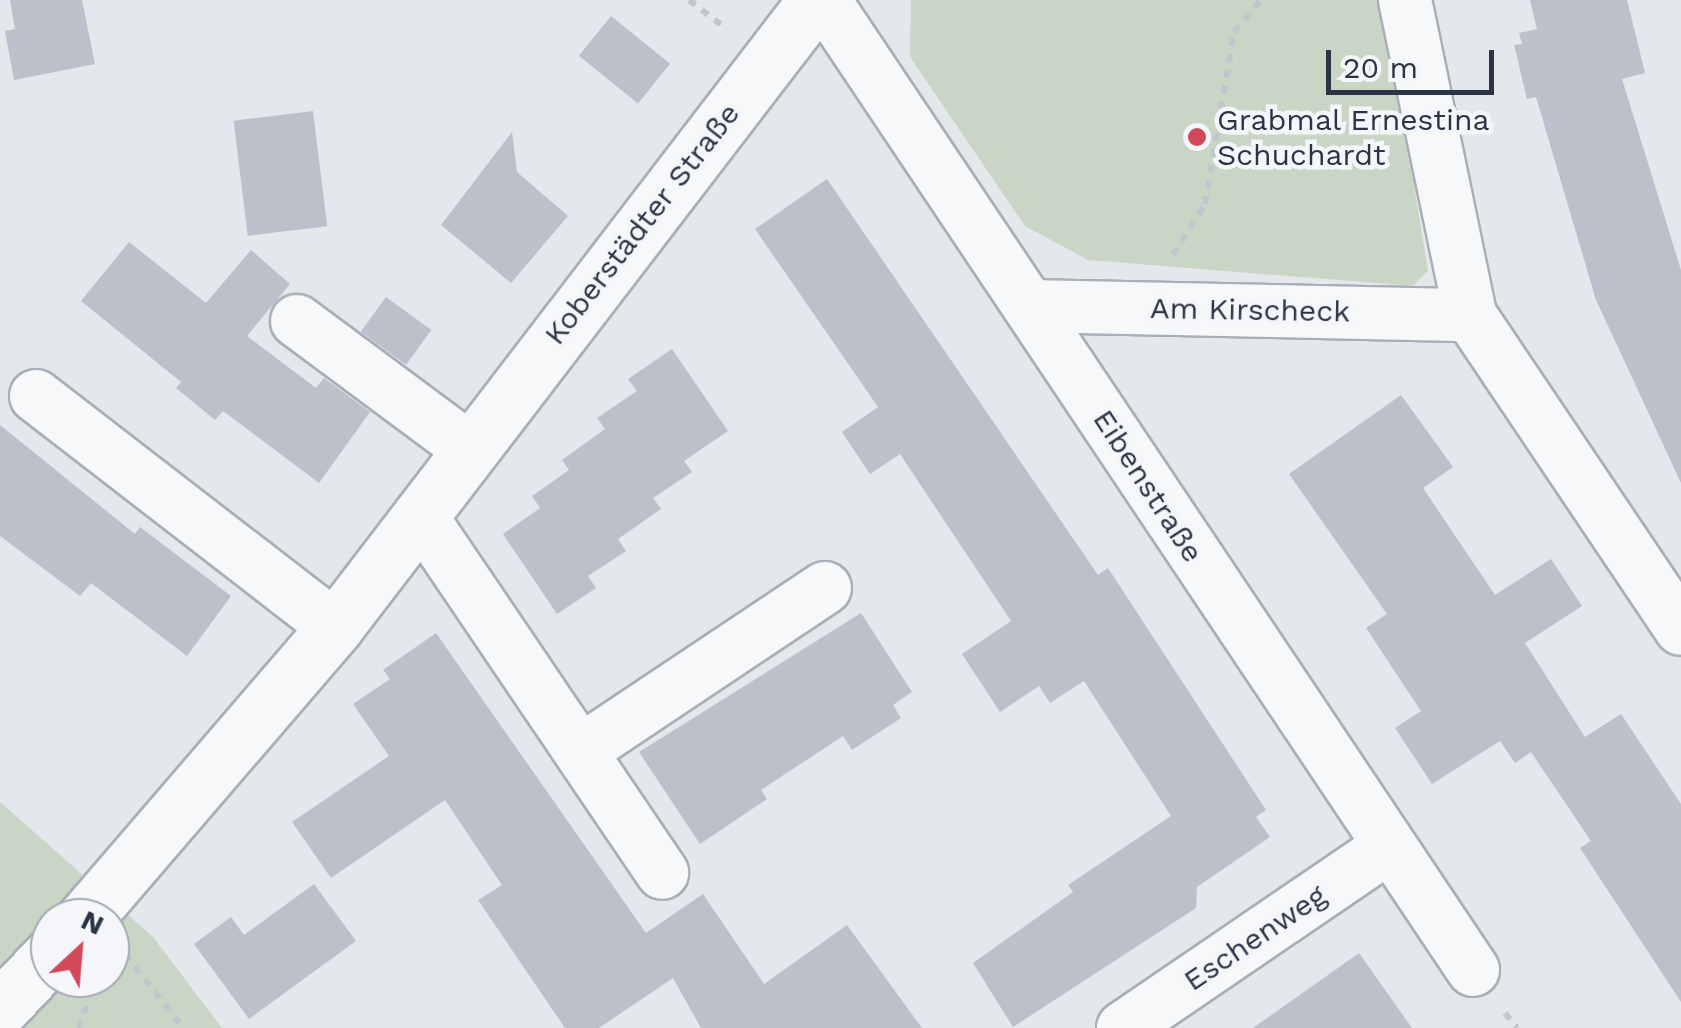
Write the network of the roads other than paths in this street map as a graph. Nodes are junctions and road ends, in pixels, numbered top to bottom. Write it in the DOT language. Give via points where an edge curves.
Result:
graph roads {
  1 [pos="816,0"];
  2 [pos="824,0"];
  3 [pos="1404,0"];
  4 [pos="1030,306"];
  5 [pos="1470,315"];
  6 [pos="297,321"];
  7 [pos="36,396"];
  8 [pos="468,448"];
  9 [pos="420,515"];
  10 [pos="826,588"];
  11 [pos="335,627"];
  12 [pos="1681,630"];
  13 [pos="582,750"];
  14 [pos="1387,848"];
  15 [pos="662,873"];
  16 [pos="124,898"];
  17 [pos="1473,970"];
  18 [pos="30,977"];
  19 [pos="0,1009"];
  20 [pos="1133,1025"];
  1 -- 8 [label="street, Koberstädter Straße"];
  2 -- 4 [label="street, Eibenstraße"];
  3 -- 5 [label="street"];
  4 -- 5 [label="street, Am Kirscheck"];
  4 -- 14 [label="street, Eibenstraße"];
  5 -- 12 [label="street"];
  6 -- 8 [label="street"];
  7 -- 11 [label="street"];
  8 -- 9 [label="street, Koberstädter Straße"];
  9 -- 11 [label="street, Koberstädter Straße"];
  9 -- 13 [label="street"];
  10 -- 13 [label="street"];
  11 -- 16 [label="street, Koberstädter Straße"];
  13 -- 15 [label="street"];
  14 -- 17 [label="street, Eibenstraße"];
  14 -- 20 [label="street, Eschenweg"];
  18 -- 19 [label="street"];
}
